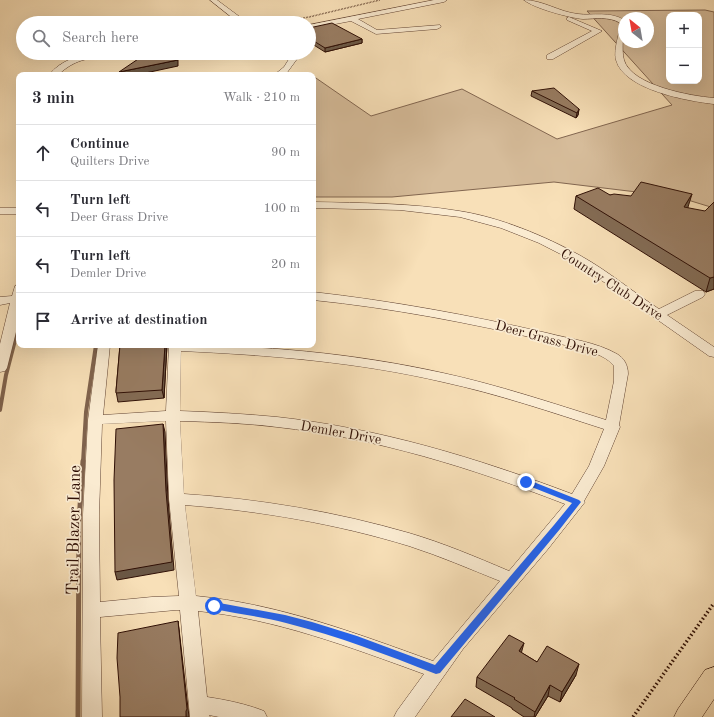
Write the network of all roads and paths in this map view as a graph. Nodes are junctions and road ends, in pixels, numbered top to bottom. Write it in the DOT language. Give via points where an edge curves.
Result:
graph roads {
  1 [pos="213,0"];
  2 [pos="380,0"];
  3 [pos="444,0"];
  4 [pos="527,0"];
  5 [pos="569,14"];
  6 [pos="235,16"];
  7 [pos="313,16"];
  8 [pos="353,19"];
  9 [pos="618,20"];
  10 [pos="316,26"];
  11 [pos="437,27"];
  12 [pos="620,48"];
  13 [pos="550,57"];
  14 [pos="74,60"];
  15 [pos="293,60"];
  16 [pos="56,72"];
  17 [pos="284,72"];
  18 [pos="714,101"];
  19 [pos="316,205"];
  20 [pos="0,211"];
  21 [pos="16,211"];
  22 [pos="699,294"];
  23 [pos="16,296"];
  24 [pos="316,296"];
  25 [pos="0,301"];
  26 [pos="16,303"];
  27 [pos="658,314"];
  28 [pos="104,348"];
  29 [pos="175,348"];
  30 [pos="212,348"];
  31 [pos="714,353"];
  32 [pos="0,368"];
  33 [pos="173,416"];
  34 [pos="95,420"];
  35 [pos="613,427"];
  36 [pos="176,499"];
  37 [pos="577,502"];
  38 [pos="512,579"];
  39 [pos="188,603"];
  40 [pos="714,603"];
  41 [pos="91,611"];
  42 [pos="436,670"];
  43 [pos="714,678"];
  44 [pos="200,711"];
  45 [pos="92,717"];
  46 [pos="257,717"];
  47 [pos="404,717"];
  48 [pos="633,717"];
  49 [pos="687,717"];
  1 -- 6 [label="street"];
  2 -- 7 [label="path"];
  3 -- 8 [label="street"];
  4 -- 5 [label="street"];
  5 -- 9 [label="street"];
  5 -- 13 [label="street" via="567,17 570,20 598,31"];
  8 -- 10 [label="street"];
  8 -- 11 [label="street" via="376,32"];
  12 -- 18 [label="street" via="620,60 628,72 641,81 662,90"];
  14 -- 16 [label="street"];
  15 -- 17 [label="street"];
  19 -- 27 [label="street, Country Club Drive" via="407,208 460,214 505,226 542,240 578,258"];
  20 -- 21 [label="street"];
  22 -- 27 [label="street"];
  23 -- 25 [label="street"];
  24 -- 35 [label="street, Deer Grass Drive" via="463,318 573,344 610,356 619,363 622,370"];
  26 -- 32 [label="street"];
  27 -- 31 [label="street, Country Club Drive"];
  28 -- 34 [label="street, Trail Blazer Lane"];
  29 -- 33 [label="street"];
  30 -- 35 [label="street" via="330,357 403,370 500,392"];
  33 -- 34 [label="street, Demler Drive"];
  33 -- 36 [label="street"];
  33 -- 37 [label="street, Demler Drive" via="276,421 347,431 472,464"];
  34 -- 41 [label="street, Trail Blazer Lane" via="91,515"];
  35 -- 37 [label="street, Deer Grass Drive" via="599,464"];
  36 -- 38 [label="street" via="253,506 349,523 411,540"];
  36 -- 39 [label="street"];
  37 -- 38 [label="street, Deer Grass Drive"];
  38 -- 42 [label="street, Deer Grass Drive"];
  39 -- 41 [label="street"];
  39 -- 42 [label="street" via="285,618 357,640"];
  39 -- 44 [label="street"];
  40 -- 48 [label="path"];
  41 -- 45 [label="street, Trail Blazer Lane"];
  42 -- 47 [label="street, Deer Grass Drive"];
  43 -- 49 [label="main road"];
  44 -- 46 [label="street" via="231,710"];
}
